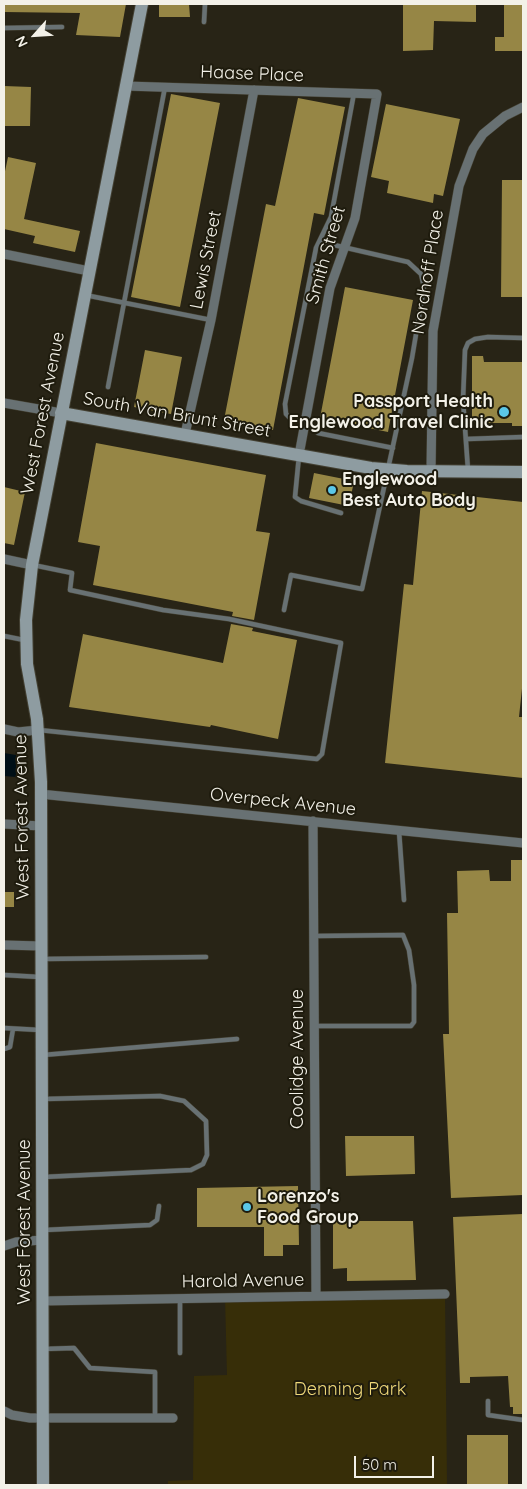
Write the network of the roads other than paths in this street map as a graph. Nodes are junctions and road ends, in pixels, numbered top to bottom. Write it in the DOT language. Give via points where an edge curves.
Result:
graph roads {
  1 [pos="142,4"];
  2 [pos="205,4"];
  3 [pos="204,22"];
  4 [pos="62,27"];
  5 [pos="4,28"];
  6 [pos="126,86"];
  7 [pos="165,87"];
  8 [pos="254,90"];
  9 [pos="354,93"];
  10 [pos="377,94"];
  11 [pos="523,107"];
  12 [pos="320,242"];
  13 [pos="344,246"];
  14 [pos="4,254"];
  15 [pos="89,271"];
  16 [pos="84,295"];
  17 [pos="123,302"];
  18 [pos="211,320"];
  19 [pos="523,338"];
  20 [pos="108,388"];
  21 [pos="4,402"];
  22 [pos="61,413"];
  23 [pos="304,422"];
  24 [pos="318,433"];
  25 [pos="185,434"];
  26 [pos="523,437"];
  27 [pos="467,439"];
  28 [pos="393,448"];
  29 [pos="299,455"];
  30 [pos="388,470"];
  31 [pos="431,471"];
  32 [pos="468,472"];
  33 [pos="523,472"];
  34 [pos="341,513"];
  35 [pos="4,559"];
  36 [pos="32,565"];
  37 [pos="284,610"];
  38 [pos="4,636"];
  39 [pos="26,640"];
  40 [pos="4,729"];
  41 [pos="38,730"];
  42 [pos="40,788"];
  43 [pos="313,821"];
  44 [pos="4,824"];
  45 [pos="41,826"];
  46 [pos="399,830"];
  47 [pos="523,842"];
  48 [pos="404,900"];
  49 [pos="314,936"];
  50 [pos="4,945"];
  51 [pos="41,953"];
  52 [pos="206,956"];
  53 [pos="4,975"];
  54 [pos="41,977"];
  55 [pos="314,1026"];
  56 [pos="4,1028"];
  57 [pos="13,1029"];
  58 [pos="41,1030"];
  59 [pos="237,1039"];
  60 [pos="4,1049"];
  61 [pos="42,1055"];
  62 [pos="42,1100"];
  63 [pos="42,1177"];
  64 [pos="158,1206"];
  65 [pos="42,1235"];
  66 [pos="4,1246"];
  67 [pos="445,1294"];
  68 [pos="316,1296"];
  69 [pos="180,1298"];
  70 [pos="42,1300"];
  71 [pos="42,1349"];
  72 [pos="180,1353"];
  73 [pos="488,1401"];
  74 [pos="4,1411"];
  75 [pos="43,1418"];
  76 [pos="173,1418"];
  77 [pos="155,1419"];
  78 [pos="523,1420"];
  79 [pos="43,1485"];
  1 -- 6 [label="street, West Forest Avenue"];
  2 -- 3 [label="lane"];
  4 -- 5 [label="lane"];
  6 -- 7 [label="street, Haase Place"];
  6 -- 15 [label="street, West Forest Avenue"];
  7 -- 8 [label="street, Haase Place"];
  7 -- 17 [label="lane"];
  8 -- 9 [label="street, Haase Place"];
  8 -- 18 [label="street, Lewis Street"];
  9 -- 10 [label="street, Haase Place"];
  9 -- 12 [label="lane" via="331,217"];
  10 -- 13 [label="street, Smith Street" via="355,218"];
  11 -- 31 [label="street, Nordhoff Place" via="483,134 473,149 459,186 433,331"];
  12 -- 13 [label="lane"];
  12 -- 23 [label="lane" via="316,248 285,404 286,414 291,419"];
  13 -- 23 [label="street, Smith Street" via="330,288"];
  13 -- 28 [label="lane" via="408,262 421,274 424,286"];
  14 -- 15 [label="street"];
  15 -- 16 [label="street, West Forest Avenue"];
  16 -- 17 [label="lane"];
  16 -- 22 [label="street, West Forest Avenue"];
  17 -- 18 [label="lane"];
  17 -- 20 [label="lane"];
  18 -- 25 [label="street, Lewis Street"];
  19 -- 27 [label="lane" via="488,337 468,342 463,400"];
  21 -- 22 [label="street, South Van Brunt Street"];
  22 -- 25 [label="street, South Van Brunt Street"];
  22 -- 36 [label="street, West Forest Avenue"];
  23 -- 29 [label="street, Smith Street"];
  24 -- 28 [label="lane"];
  25 -- 29 [label="street, South Van Brunt Street"];
  26 -- 27 [label="lane"];
  27 -- 32 [label="lane"];
  28 -- 30 [label="lane"];
  29 -- 30 [label="street, South Van Brunt Street"];
  29 -- 34 [label="lane" via="295,497"];
  30 -- 31 [label="street, South Van Brunt Street"];
  30 -- 37 [label="lane" via="362,589 291,575"];
  31 -- 32 [label="street, South Van Brunt Street"];
  32 -- 33 [label="street, South Van Brunt Street"];
  35 -- 36 [label="street"];
  36 -- 39 [label="street, West Forest Avenue"];
  36 -- 41 [label="lane" via="72,573 70,590 163,610 229,618 341,643 322,754 317,759"];
  38 -- 39 [label="lane"];
  39 -- 41 [label="street, West Forest Avenue" via="28,675"];
  40 -- 41 [label="street" via="18,732"];
  41 -- 42 [label="street, West Forest Avenue"];
  42 -- 43 [label="street, Overpeck Avenue"];
  42 -- 45 [label="street, West Forest Avenue"];
  43 -- 46 [label="street, Overpeck Avenue"];
  43 -- 49 [label="street, Coolidge Avenue"];
  44 -- 45 [label="street"];
  45 -- 51 [label="street, West Forest Avenue"];
  46 -- 47 [label="street, Overpeck Avenue"];
  46 -- 48 [label="lane"];
  49 -- 55 [label="street, Coolidge Avenue"];
  49 -- 55 [label="lane" via="403,935 406,937 414,985 414,1022 411,1026"];
  50 -- 51 [label="street"];
  51 -- 52 [label="lane"];
  51 -- 54 [label="street, West Forest Avenue"];
  53 -- 54 [label="lane"];
  54 -- 58 [label="street, West Forest Avenue"];
  55 -- 68 [label="street, Coolidge Avenue"];
  56 -- 57 [label="lane"];
  57 -- 58 [label="lane"];
  57 -- 60 [label="lane" via="10,1046"];
  58 -- 61 [label="street, West Forest Avenue"];
  59 -- 61 [label="lane"];
  61 -- 62 [label="street, West Forest Avenue"];
  62 -- 63 [label="street, West Forest Avenue"];
  62 -- 63 [label="lane" via="160,1096 184,1101 206,1121 207,1155 203,1164 191,1170"];
  63 -- 65 [label="street, West Forest Avenue"];
  64 -- 65 [label="lane" via="157,1220 150,1225"];
  65 -- 66 [label="street"];
  65 -- 70 [label="street, West Forest Avenue"];
  67 -- 68 [label="street, Harold Avenue"];
  68 -- 69 [label="street, Harold Avenue"];
  69 -- 70 [label="street, Harold Avenue"];
  69 -- 72 [label="lane"];
  70 -- 71 [label="street, West Forest Avenue"];
  71 -- 75 [label="street, West Forest Avenue"];
  71 -- 77 [label="lane" via="74,1348 90,1368 155,1372"];
  73 -- 78 [label="lane" via="488,1415"];
  74 -- 75 [label="street" via="12,1415"];
  75 -- 77 [label="street"];
  75 -- 79 [label="street, West Forest Avenue"];
  76 -- 77 [label="street"];
}
